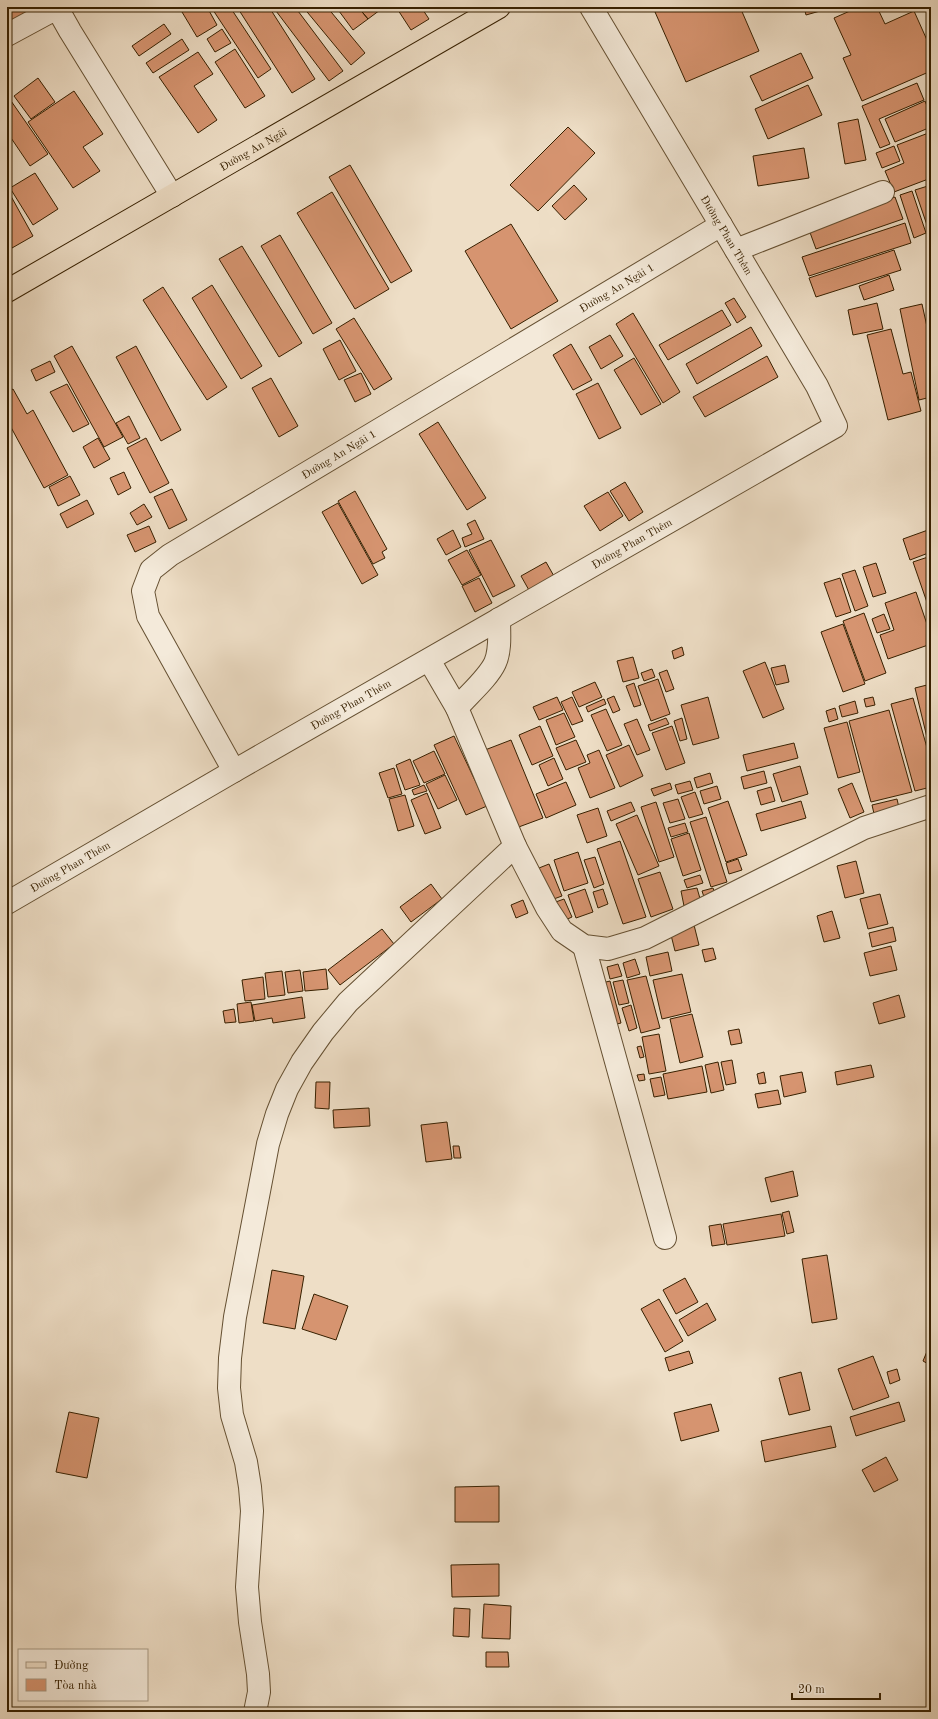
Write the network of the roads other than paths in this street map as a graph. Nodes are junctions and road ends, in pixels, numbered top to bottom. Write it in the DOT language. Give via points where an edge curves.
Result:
graph roads {
  1 [pos="58,7"];
  2 [pos="499,7"];
  3 [pos="591,7"];
  4 [pos="7,35"];
  5 [pos="883,192"];
  6 [pos="172,196"];
  7 [pos="721,225"];
  8 [pos="736,250"];
  9 [pos="7,291"];
  10 [pos="499,619"];
  11 [pos="428,660"];
  12 [pos="457,708"];
  13 [pos="234,771"];
  14 [pos="931,806"];
  15 [pos="515,846"];
  16 [pos="7,903"];
  17 [pos="584,946"];
  18 [pos="665,1238"];
  19 [pos="255,1712"];
  1 -- 4 [label="street"];
  1 -- 6 [label="street" via="70,31"];
  2 -- 6 [label="main road, Đường An Ngãi"];
  3 -- 7 [label="street, Đường Phan Thêm"];
  5 -- 8 [label="street"];
  6 -- 9 [label="main road, Đường An Ngãi"];
  7 -- 8 [label="street, Đường Phan Thêm"];
  7 -- 13 [label="street, Đường An Ngãi 1" via="170,555 152,570 144,591 148,616"];
  8 -- 10 [label="street, Đường Phan Thêm" via="818,386 836,426"];
  10 -- 11 [label="street, Đường Phan Thêm"];
  10 -- 12 [label="street" via="498,654 495,662"];
  11 -- 12 [label="street"];
  11 -- 13 [label="street, Đường Phan Thêm"];
  12 -- 15 [label="street"];
  13 -- 16 [label="street, Đường Phan Thêm"];
  14 -- 17 [label="street" via="864,828 645,938 608,949"];
  15 -- 17 [label="street" via="562,931"];
  15 -- 19 [label="street" via="348,1002 302,1062 277,1114 268,1144 235,1317 230,1358 229,1388 232,1415 246,1462 252,1511 247,1587 258,1674 259,1692"];
  17 -- 18 [label="street"];
}
